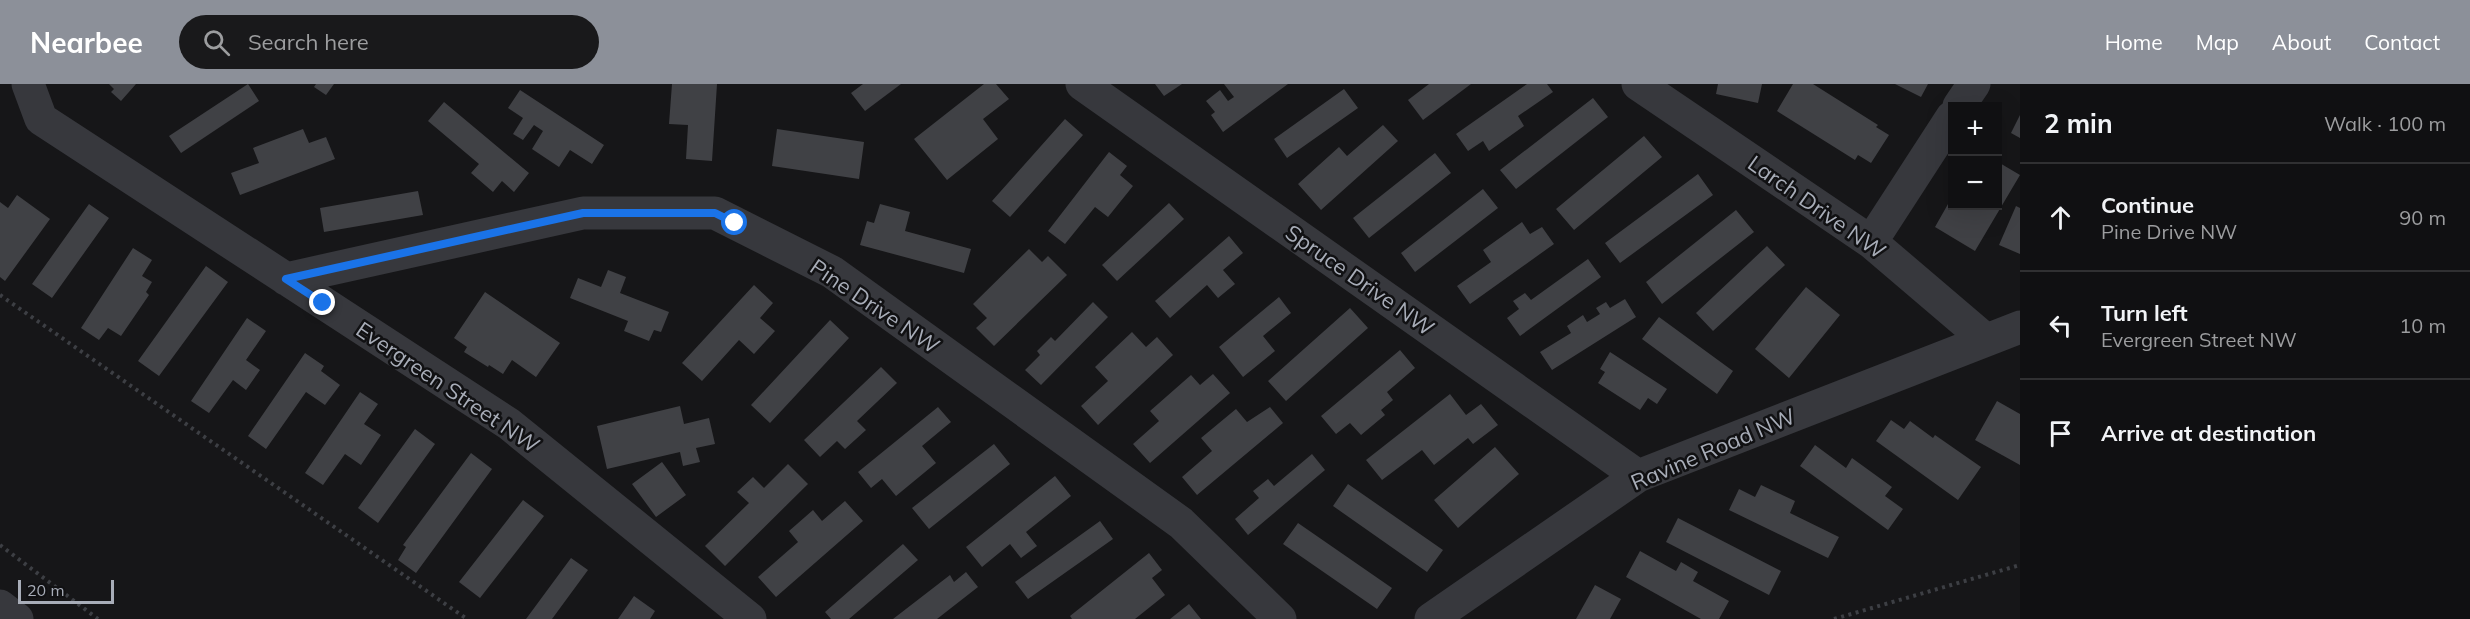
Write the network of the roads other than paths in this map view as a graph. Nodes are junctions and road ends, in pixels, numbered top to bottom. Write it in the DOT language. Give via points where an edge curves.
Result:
graph roads {
  1 [pos="28,84"];
  2 [pos="1083,84"];
  3 [pos="1639,84"];
  4 [pos="1974,84"];
  5 [pos="1962,102"];
  6 [pos="1948,125"];
  7 [pos="1871,242"];
  8 [pos="286,279"];
  9 [pos="2020,327"];
  10 [pos="1986,340"];
  11 [pos="1638,476"];
  12 [pos="0,606"];
  13 [pos="17,619"];
  14 [pos="750,619"];
  15 [pos="1280,619"];
  16 [pos="1431,619"];
  1 -- 8 [label="street, Evergreen Street NW" via="40,119"];
  2 -- 11 [label="street, Spruce Drive NW"];
  3 -- 7 [label="street, Larch Drive NW"];
  4 -- 5 [label="street"];
  6 -- 7 [label="street"];
  7 -- 10 [label="street, Larch Drive NW"];
  8 -- 14 [label="street, Evergreen Street NW" via="509,424"];
  8 -- 15 [label="street, Pine Drive NW" via="583,213 715,213 832,273 1065,439 1181,523"];
  9 -- 10 [label="street, Ravine Road NW"];
  10 -- 11 [label="street, Ravine Road NW"];
  11 -- 16 [label="street, Ravine Road NW"];
  12 -- 13 [label="street"];
}
